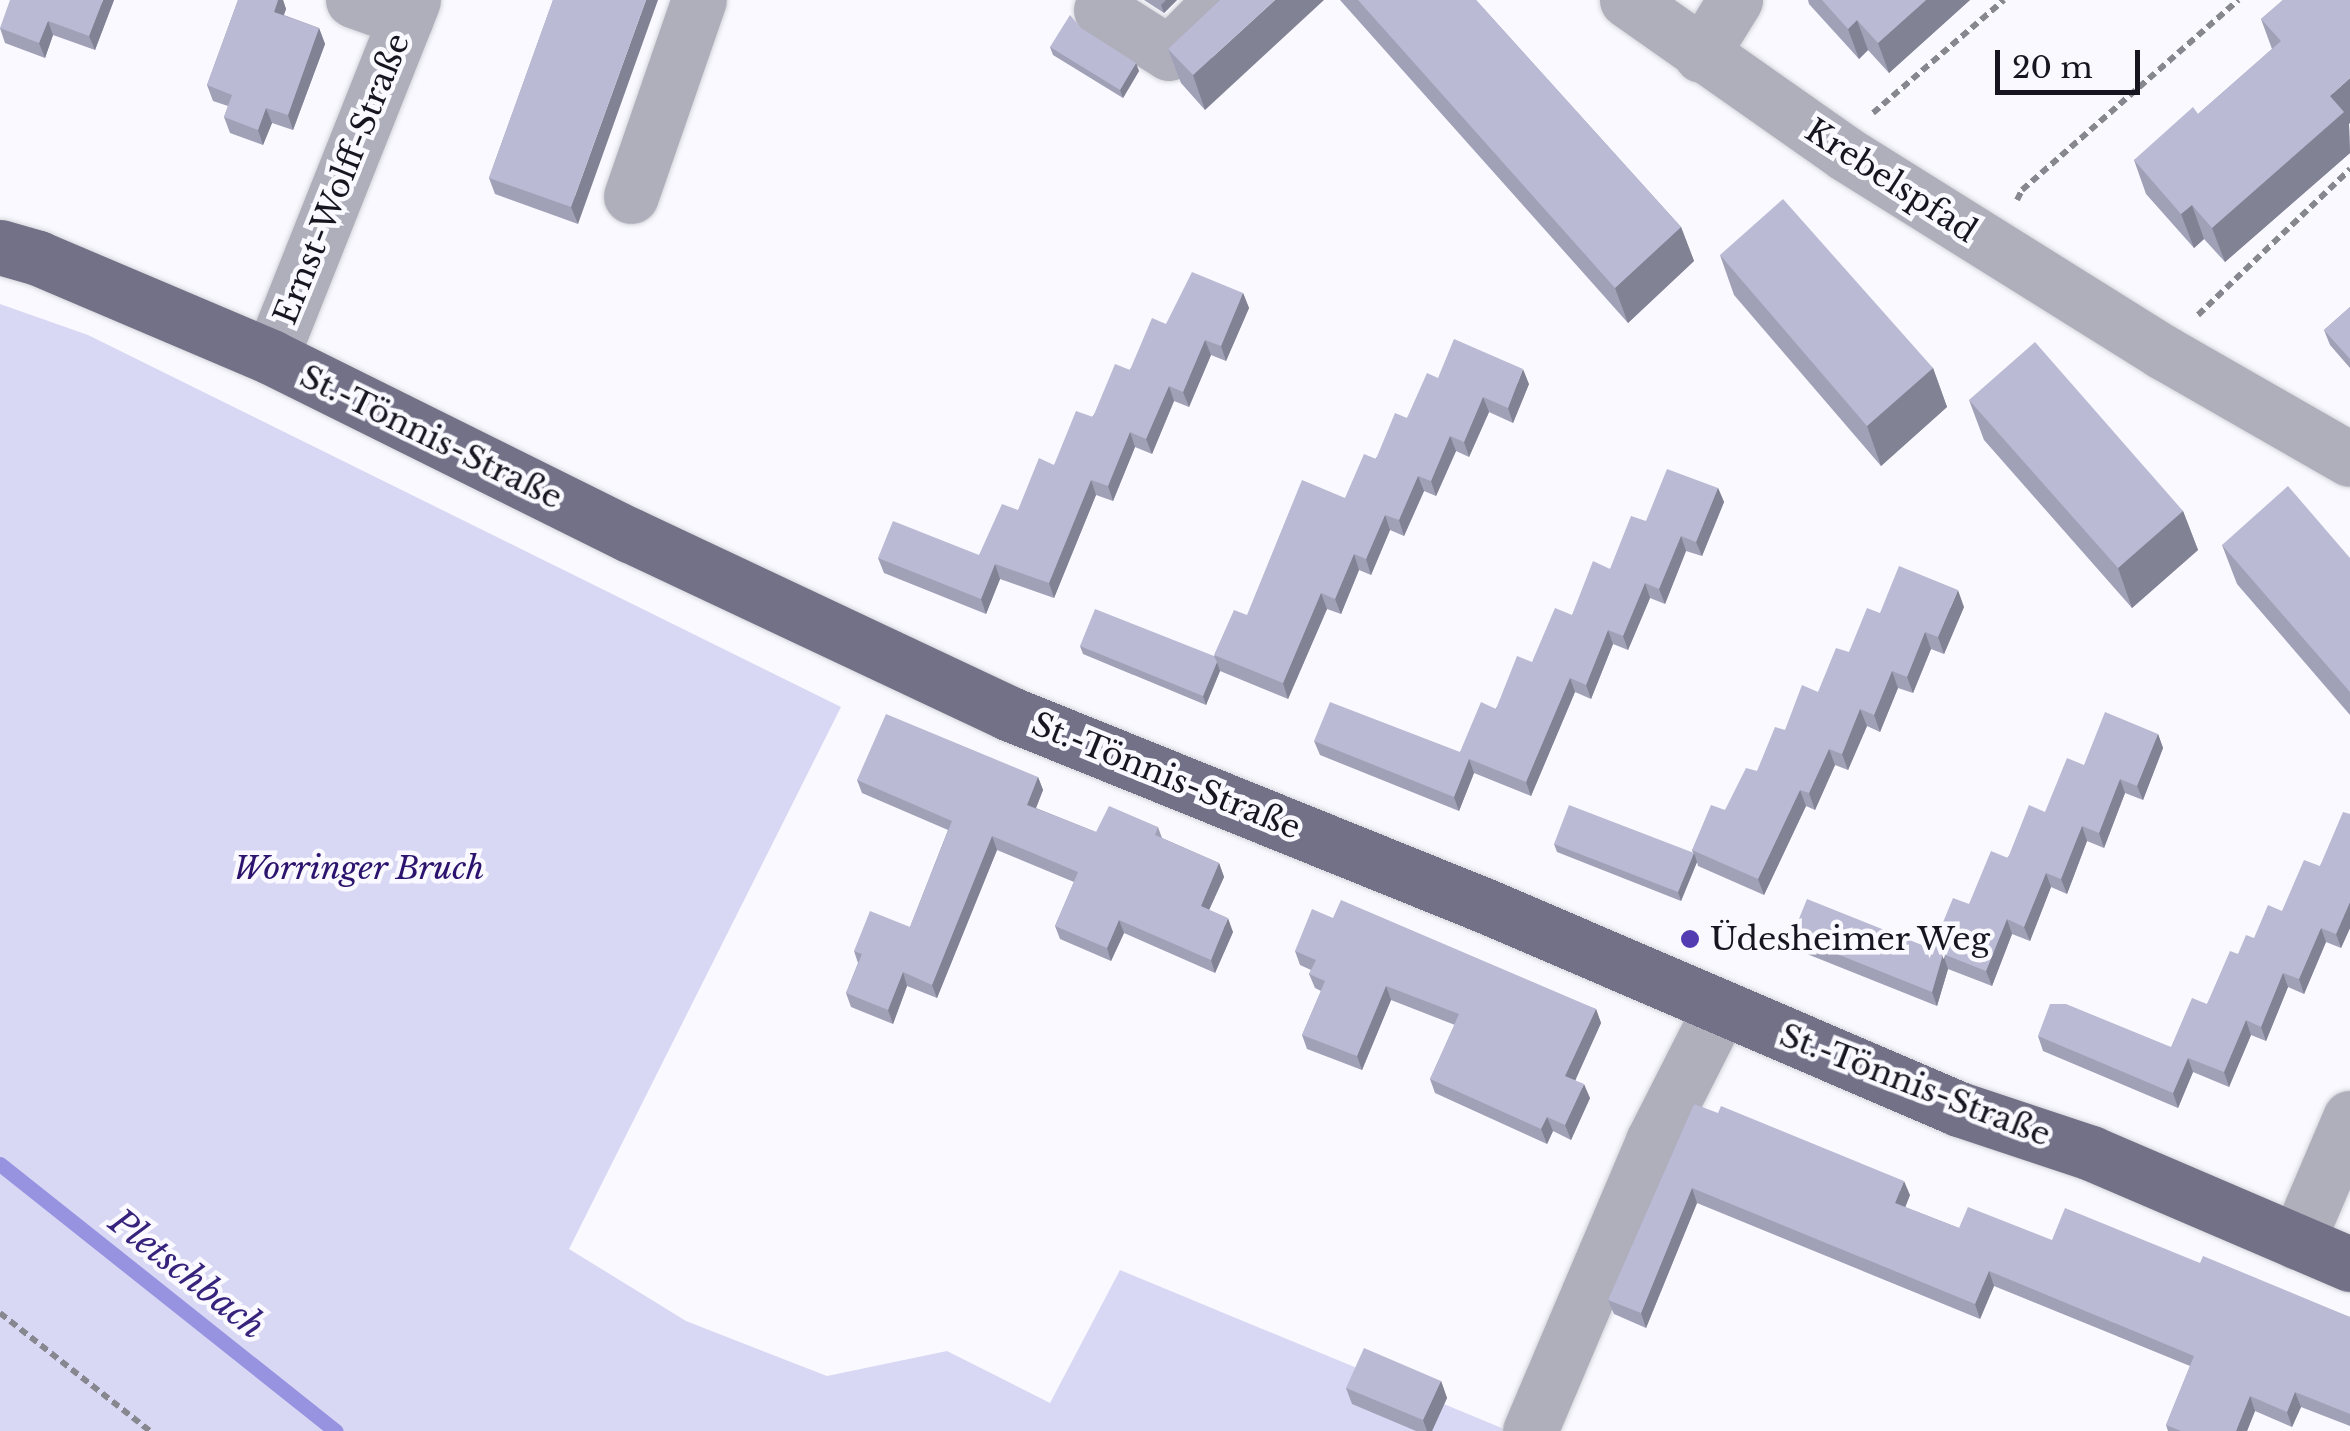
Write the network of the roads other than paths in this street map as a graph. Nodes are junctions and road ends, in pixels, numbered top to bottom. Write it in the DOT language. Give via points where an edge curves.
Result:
graph roads {
  1 [pos="353,0"];
  2 [pos="699,0"];
  3 [pos="1221,0"];
  4 [pos="1627,0"];
  5 [pos="1735,0"];
  6 [pos="410,10"];
  7 [pos="1101,10"];
  8 [pos="1701,55"];
  9 [pos="630,196"];
  10 [pos="0,248"];
  11 [pos="270,358"];
  12 [pos="2350,458"];
  13 [pos="1721,1008"];
  14 [pos="2350,1118"];
  15 [pos="2298,1242"];
  16 [pos="2350,1264"];
  17 [pos="1530,1431"];
  1 -- 6 [label="street"];
  2 -- 9 [label="street"];
  3 -- 7 [label="street" via="1168,53"];
  4 -- 8 [label="street, Krebelspfad"];
  5 -- 8 [label="street"];
  6 -- 11 [label="street, Ernst-Wolff-Straße"];
  8 -- 12 [label="street, Krebelspfad" via="2162,352"];
  10 -- 11 [label="main road, St.-Tönnis-Straße" via="38,258"];
  11 -- 13 [label="main road, St.-Tönnis-Straße" via="1008,713"];
  13 -- 15 [label="main road, St.-Tönnis-Straße" via="1959,1109 2090,1152"];
  13 -- 17 [label="street" via="1654,1142"];
  14 -- 15 [label="street"];
  15 -- 16 [label="main road, St.-Tönnis-Straße"];
}
